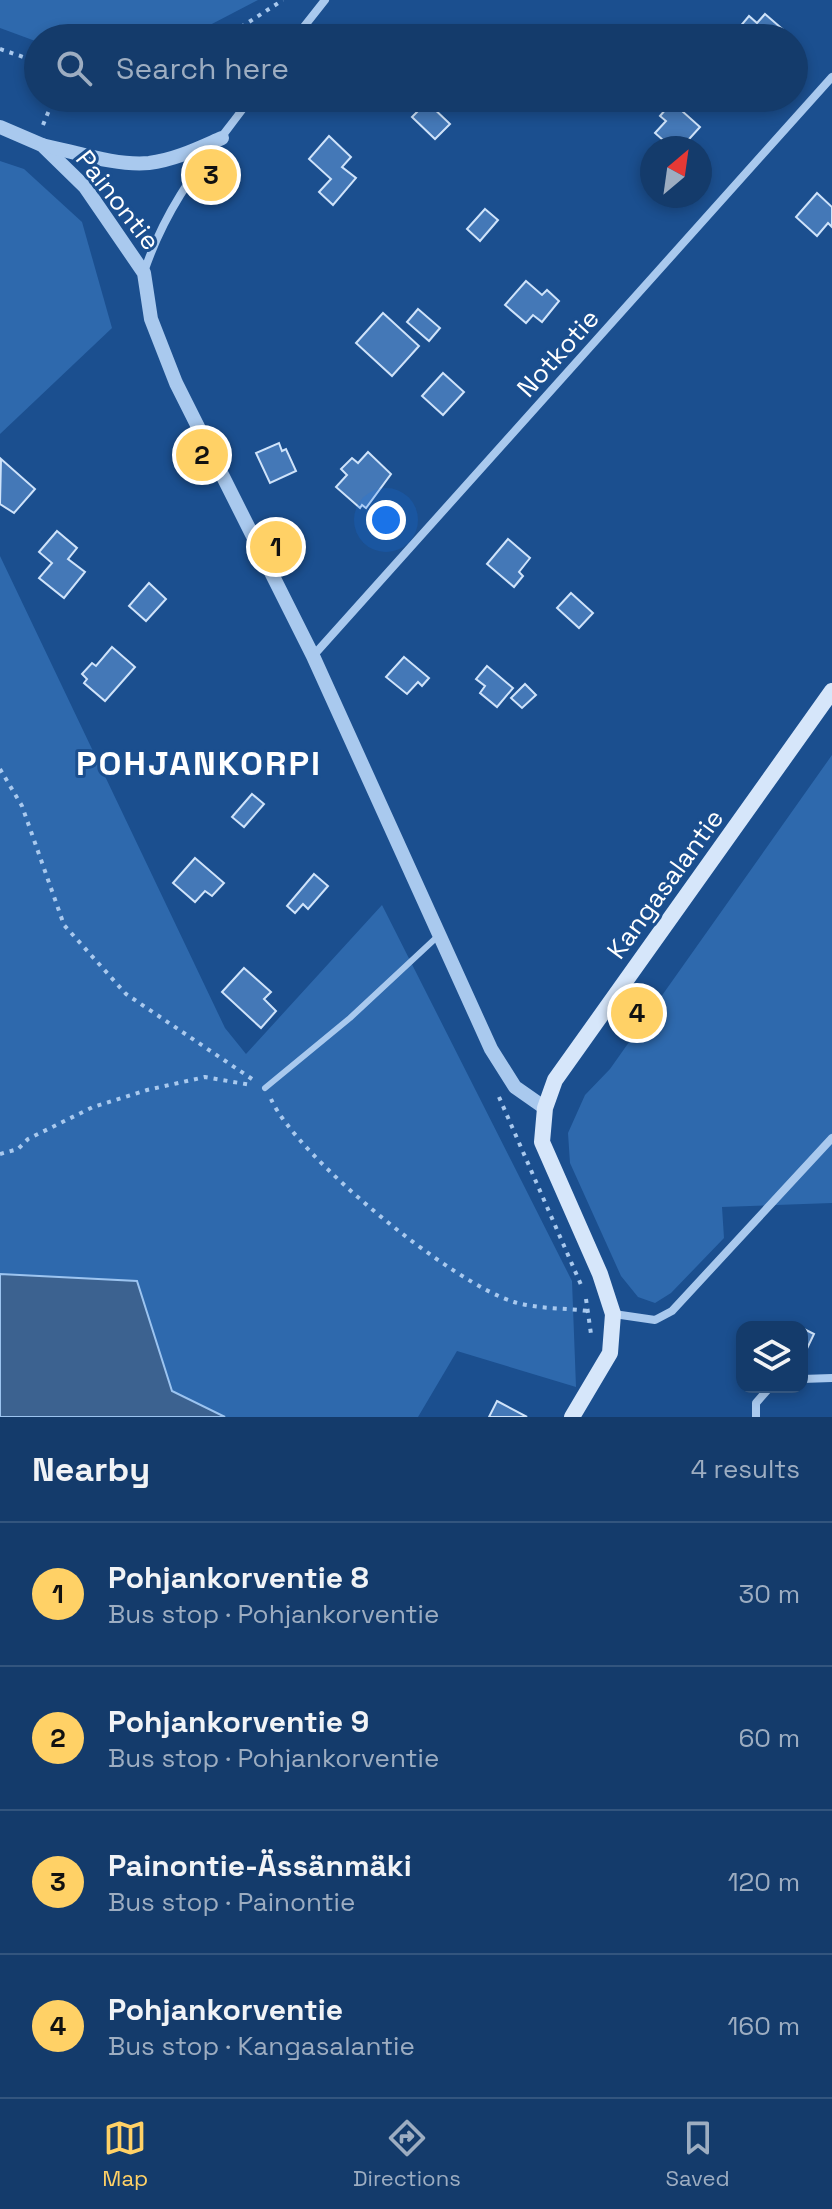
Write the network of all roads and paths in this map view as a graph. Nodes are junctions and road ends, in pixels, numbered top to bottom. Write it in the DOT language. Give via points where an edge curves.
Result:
graph roads {
  1 [pos="283,0"];
  2 [pos="325,0"];
  3 [pos="246,24"];
  4 [pos="306,24"];
  5 [pos="0,49"];
  6 [pos="24,57"];
  7 [pos="832,77"];
  8 [pos="808,104"];
  9 [pos="49,112"];
  10 [pos="241,112"];
  11 [pos="801,112"];
  12 [pos="0,127"];
  13 [pos="222,138"];
  14 [pos="39,144"];
  15 [pos="144,273"];
  16 [pos="313,656"];
  17 [pos="832,691"];
  18 [pos="0,769"];
  19 [pos="437,937"];
  20 [pos="265,1088"];
  21 [pos="497,1093"];
  22 [pos="545,1108"];
  23 [pos="277,1113"];
  24 [pos="832,1138"];
  25 [pos="0,1154"];
  26 [pos="588,1311"];
  27 [pos="613,1314"];
  28 [pos="591,1336"];
  29 [pos="832,1378"];
  30 [pos="808,1379"];
  31 [pos="765,1393"];
  32 [pos="572,1417"];
  33 [pos="756,1417"];
  1 -- 3 [label="path"];
  2 -- 4 [label="street"];
  5 -- 6 [label="path"];
  7 -- 8 [label="street, Notkotie"];
  9 -- 14 [label="path"];
  10 -- 13 [label="street, Painontie"];
  11 -- 16 [label="street, Notkotie"];
  12 -- 14 [label="street, Painontie"];
  13 -- 14 [label="street" via="148,163"];
  13 -- 15 [label="street, Painontie" via="178,194 158,229"];
  14 -- 15 [label="street, Painontie" via="85,187"];
  15 -- 16 [label="street" via="151,319 176,383"];
  16 -- 19 [label="street"];
  17 -- 22 [label="main road, Kangasalantie" via="580,1042 555,1080"];
  18 -- 20 [label="path" via="22,806 64,925 126,994"];
  19 -- 20 [label="lane"];
  19 -- 22 [label="street" via="515,1087"];
  20 -- 25 [label="path" via="205,1077 147,1090 93,1107"];
  21 -- 26 [label="path" via="586,1295"];
  22 -- 27 [label="main road" via="542,1142"];
  23 -- 26 [label="path" via="305,1147 376,1212 446,1266 514,1302"];
  24 -- 27 [label="street" via="672,1311 655,1320"];
  26 -- 27 [label="path"];
  26 -- 28 [label="path"];
  27 -- 32 [label="main road" via="610,1353"];
  29 -- 30 [label="street"];
  31 -- 33 [label="street" via="756,1403"];
}
